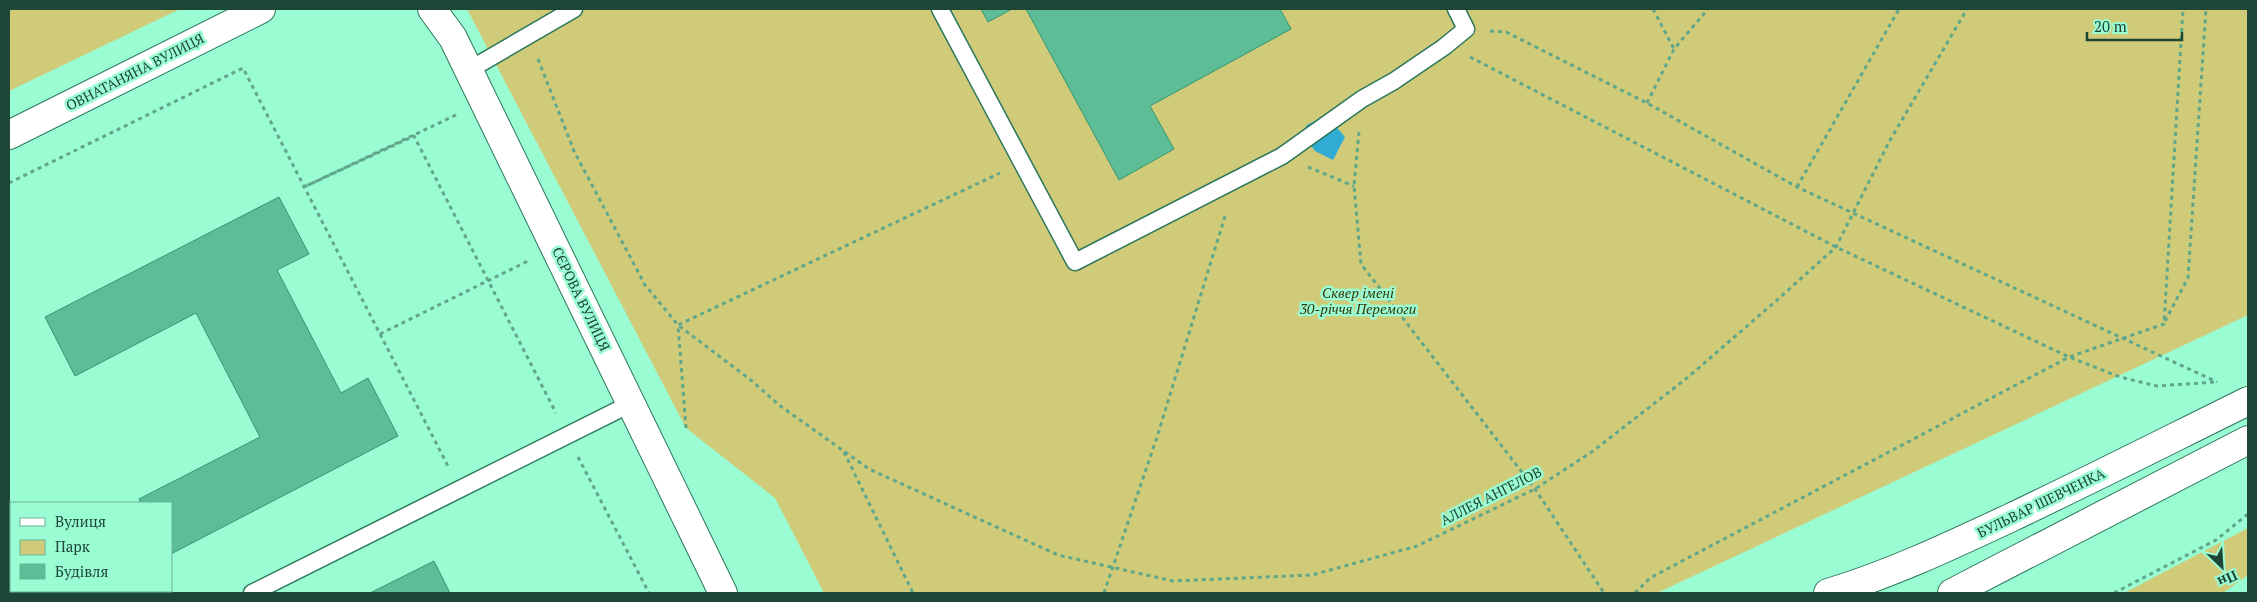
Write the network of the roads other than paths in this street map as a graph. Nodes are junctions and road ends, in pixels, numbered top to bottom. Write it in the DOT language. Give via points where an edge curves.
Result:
graph roads {
  1 [pos="262,9"];
  2 [pos="432,9"];
  3 [pos="574,9"];
  4 [pos="940,9"];
  5 [pos="1456,9"];
  6 [pos="468,70"];
  7 [pos="9,135"];
  8 [pos="2248,401"];
  9 [pos="632,403"];
  10 [pos="2248,440"];
  11 [pos="252,593"];
  12 [pos="724,593"];
  13 [pos="1828,593"];
  14 [pos="1952,593"];
  1 -- 7 [label="street, ОВНАТАНЯНА ВУЛИЦЯ"];
  2 -- 6 [label="street, СЄРОВА ВУЛИЦЯ" via="453,38"];
  3 -- 6 [label="lane"];
  4 -- 5 [label="lane" via="1075,262 1282,156 1466,29"];
  6 -- 9 [label="street, СЄРОВА ВУЛИЦЯ"];
  8 -- 13 [label="street, БУЛЬВАР ШЕВЧЕНКА" via="1950,546 1872,580"];
  9 -- 11 [label="lane"];
  9 -- 12 [label="street, СЄРОВА ВУЛИЦЯ"];
  10 -- 14 [label="street"];
}
